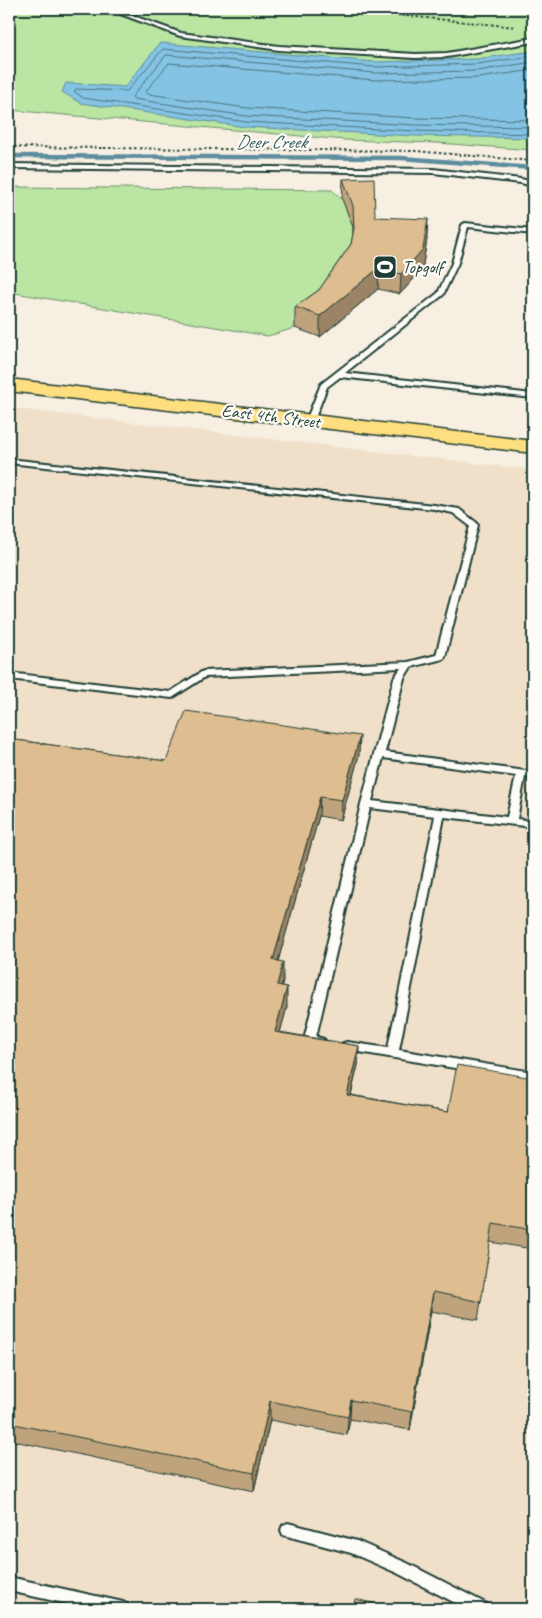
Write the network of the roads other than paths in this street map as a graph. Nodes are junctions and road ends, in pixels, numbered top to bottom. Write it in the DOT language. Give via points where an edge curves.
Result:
graph roads {
  1 [pos="110,9"];
  2 [pos="533,40"];
  3 [pos="9,166"];
  4 [pos="533,184"];
  5 [pos="533,232"];
  6 [pos="339,375"];
  7 [pos="9,385"];
  8 [pos="533,396"];
  9 [pos="310,421"];
  10 [pos="533,447"];
  11 [pos="9,461"];
  12 [pos="408,665"];
  13 [pos="9,676"];
  14 [pos="379,754"];
  15 [pos="521,774"];
  16 [pos="533,775"];
  17 [pos="366,804"];
  18 [pos="440,814"];
  19 [pos="511,822"];
  20 [pos="533,824"];
  21 [pos="393,1054"];
  22 [pos="533,1077"];
  23 [pos="288,1530"];
  24 [pos="9,1584"];
  25 [pos="123,1609"];
  26 [pos="482,1609"];
  1 -- 2 [label="lane" via="180,34 289,48 415,56 463,53"];
  3 -- 4 [label="lane" via="433,171"];
  5 -- 6 [label="lane" via="465,225 455,263 441,294"];
  6 -- 8 [label="lane"];
  6 -- 9 [label="lane" via="324,386"];
  7 -- 9 [label="main road, East 4th Street"];
  9 -- 10 [label="main road, East 4th Street"];
  11 -- 12 [label="lane" via="456,511 474,525 440,657"];
  12 -- 13 [label="lane" via="203,674 172,695"];
  12 -- 14 [label="lane" via="399,678"];
  14 -- 15 [label="lane"];
  14 -- 17 [label="lane"];
  15 -- 16 [label="lane"];
  15 -- 19 [label="lane"];
  17 -- 18 [label="lane"];
  17 -- 21 [label="lane" via="310,1040"];
  18 -- 19 [label="lane"];
  18 -- 21 [label="lane"];
  19 -- 20 [label="lane"];
  21 -- 22 [label="lane"];
  23 -- 26 [label="lane" via="352,1546"];
  24 -- 25 [label="lane"];
}
